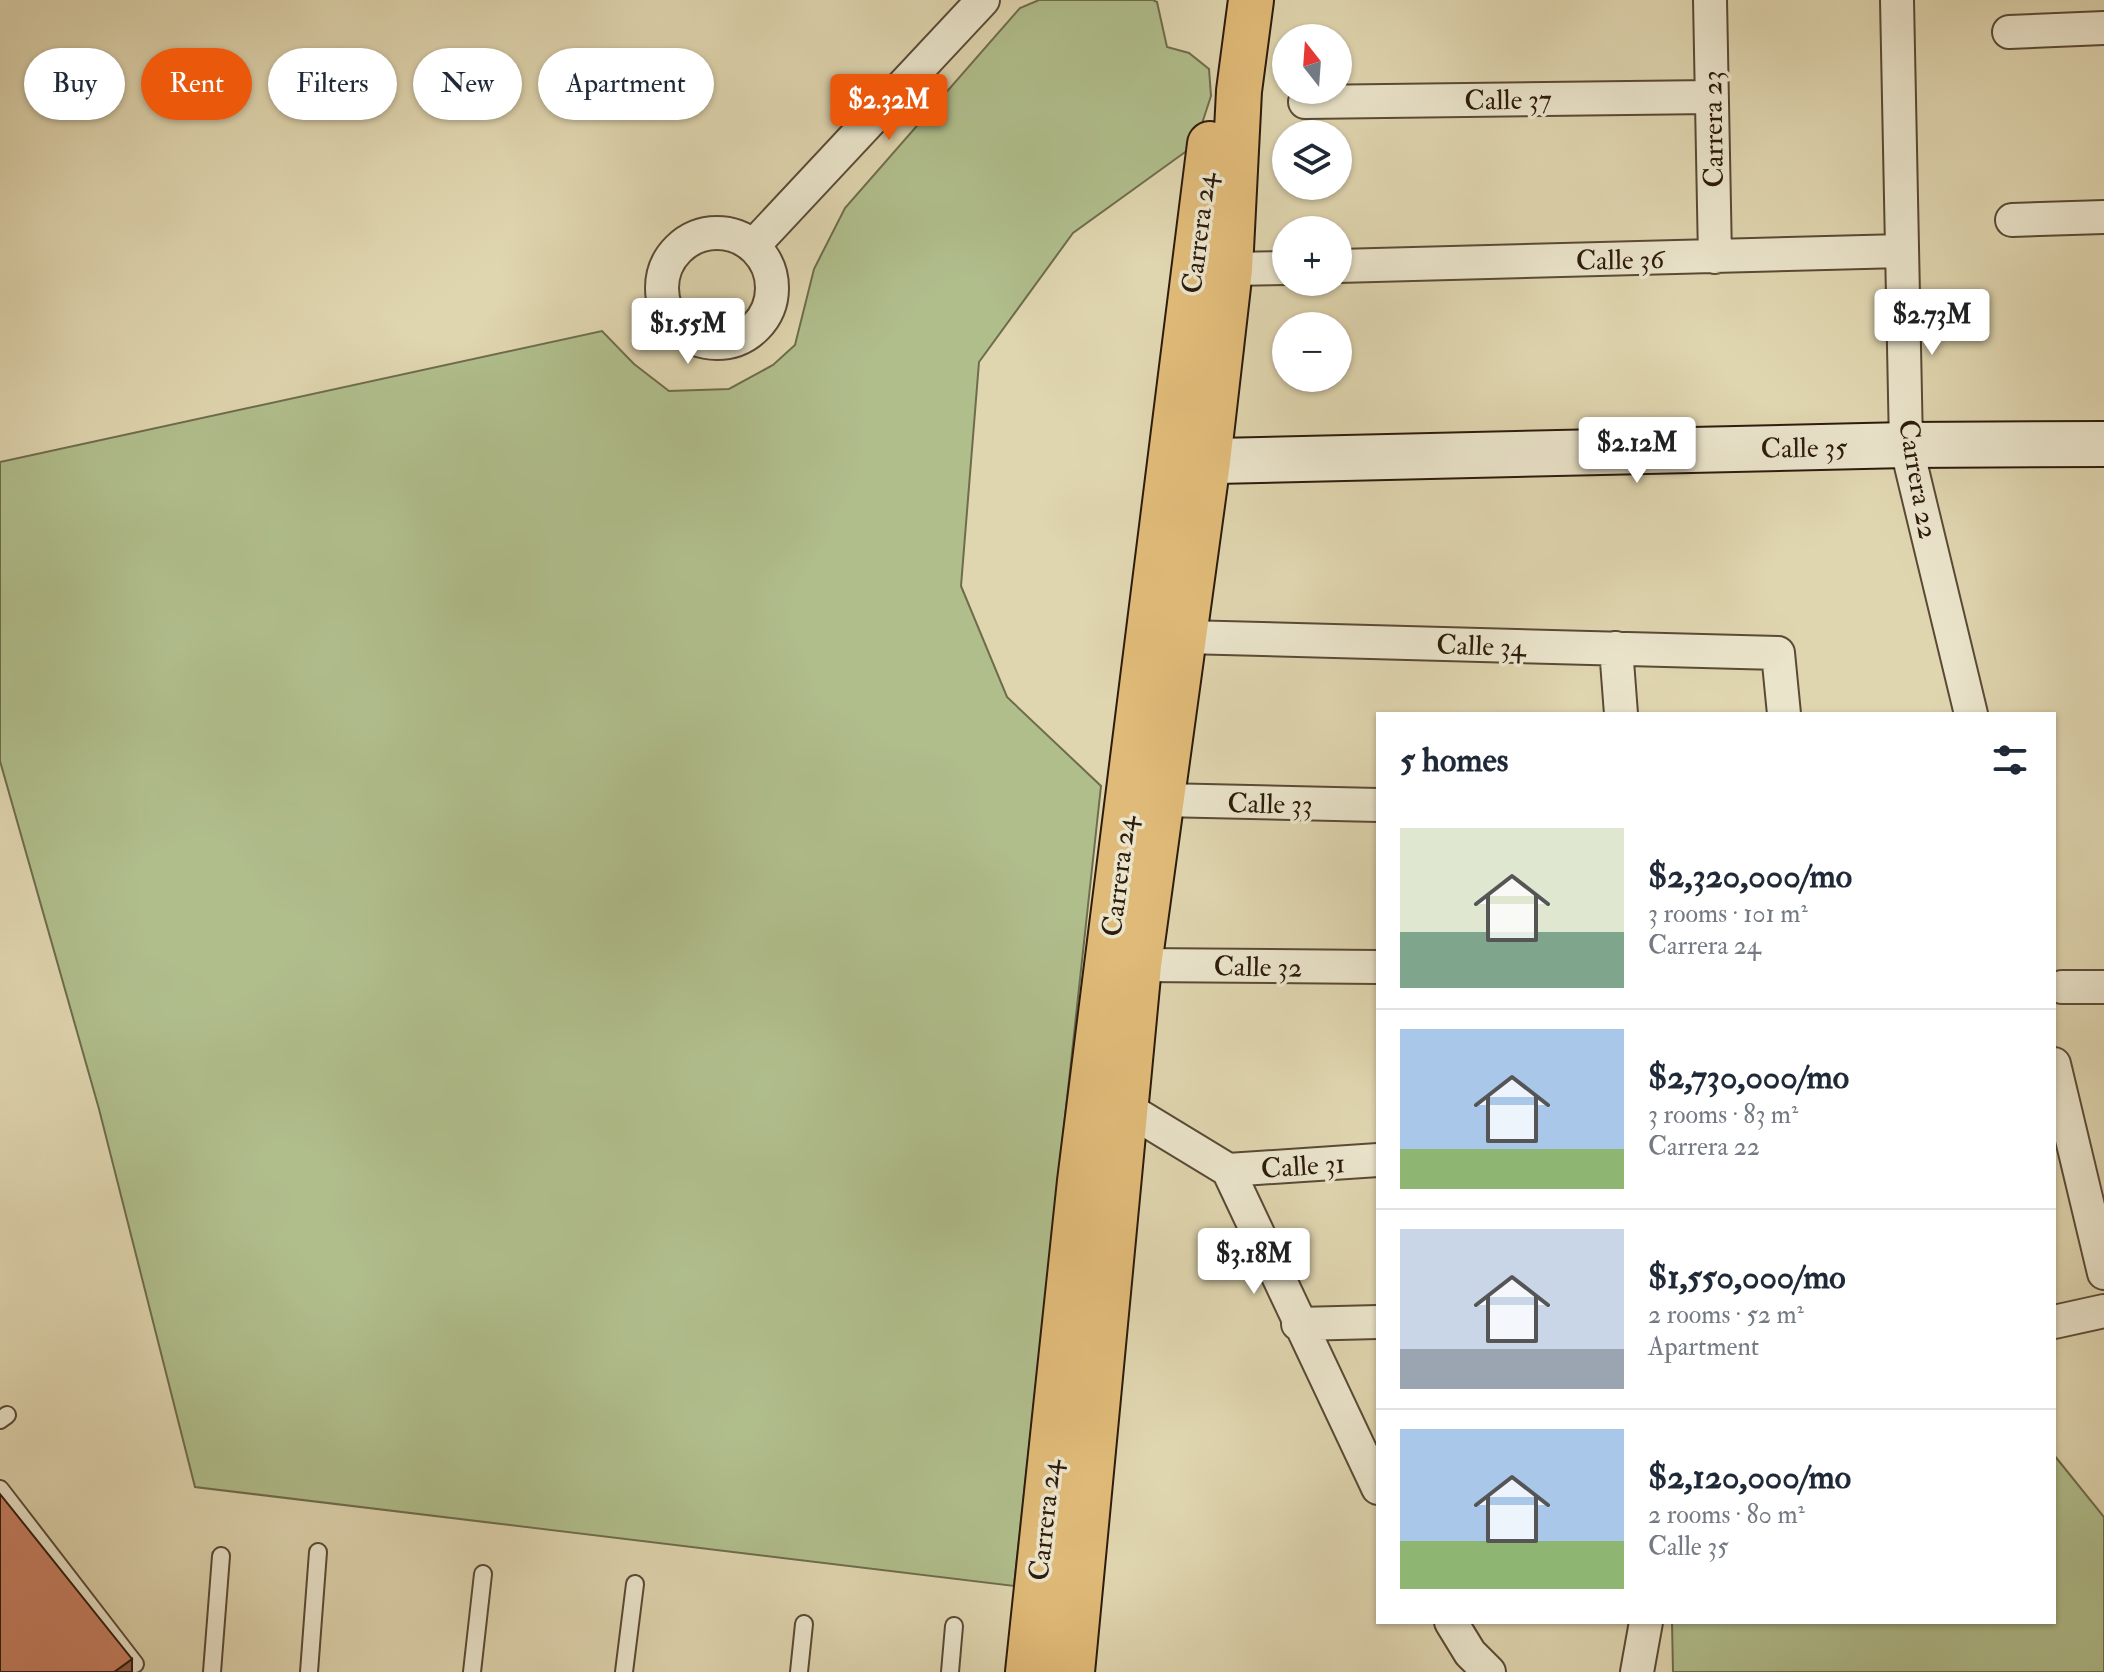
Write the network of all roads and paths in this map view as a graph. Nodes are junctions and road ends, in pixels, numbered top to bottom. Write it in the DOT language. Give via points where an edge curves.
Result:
graph roads {
  1 [pos="983,0"];
  2 [pos="1251,0"];
  3 [pos="1710,0"];
  4 [pos="1897,0"];
  5 [pos="2104,28"];
  6 [pos="2009,32"];
  7 [pos="1239,91"];
  8 [pos="1711,97"];
  9 [pos="1352,101"];
  10 [pos="2104,217"];
  11 [pos="2012,220"];
  12 [pos="754,245"];
  13 [pos="1902,251"];
  14 [pos="1715,257"];
  15 [pos="1352,266"];
  16 [pos="1272,268"];
  17 [pos="1230,269"];
  18 [pos="2104,444"];
  19 [pos="1906,445"];
  20 [pos="1188,462"];
  21 [pos="1185,637"];
  22 [pos="1616,648"];
  23 [pos="1621,712"];
  24 [pos="1784,712"];
  25 [pos="1971,712"];
  26 [pos="1162,800"];
  27 [pos="1376,805"];
  28 [pos="1139,965"];
  29 [pos="1376,967"];
  30 [pos="2062,987"];
  31 [pos="2104,987"];
  32 [pos="2056,1072"];
  33 [pos="1126,1108"];
  34 [pos="1376,1160"];
  35 [pos="1228,1170"];
  36 [pos="2104,1273"];
  37 [pos="2104,1311"];
  38 [pos="1376,1322"];
  39 [pos="2056,1322"];
  40 [pos="1298,1324"];
  41 [pos="1376,1484"];
  42 [pos="0,1489"];
  43 [pos="318,1552"];
  44 [pos="221,1556"];
  45 [pos="483,1574"];
  46 [pos="635,1584"];
  47 [pos="804,1624"];
  48 [pos="1452,1624"];
  49 [pos="1646,1624"];
  50 [pos="954,1626"];
  51 [pos="135,1664"];
  52 [pos="212,1672"];
  53 [pos="309,1672"];
  54 [pos="472,1672"];
  55 [pos="624,1672"];
  56 [pos="799,1672"];
  57 [pos="950,1672"];
  58 [pos="1028,1672"];
  59 [pos="1072,1672"];
  60 [pos="1489,1672"];
  61 [pos="1637,1672"];
  1 -- 12 [label="street"];
  2 -- 7 [label="main road, Carrera 24"];
  3 -- 8 [label="street, Carrera 23"];
  4 -- 13 [label="street, Carrera 22"];
  5 -- 6 [label="street"];
  7 -- 17 [label="main road, Carrera 24"];
  7 -- 20 [label="main road, Carrera 24" via="1218,112 1212,132"];
  8 -- 9 [label="street, Calle 37"];
  8 -- 14 [label="street, Carrera 23"];
  10 -- 11 [label="street"];
  13 -- 14 [label="street, Calle 36"];
  13 -- 19 [label="street, Carrera 22"];
  14 -- 15 [label="street, Calle 36"];
  16 -- 17 [label="street"];
  17 -- 20 [label="main road, Carrera 24"];
  18 -- 19 [label="street, Calle 35"];
  19 -- 20 [label="street, Calle 35"];
  19 -- 25 [label="street, Carrera 22"];
  20 -- 21 [label="main road, Carrera 24"];
  20 -- 58 [label="main road, Carrera 24" via="1082,1166"];
  21 -- 22 [label="street, Calle 34"];
  21 -- 26 [label="main road, Carrera 24"];
  22 -- 23 [label="street"];
  22 -- 24 [label="street, Calle 34" via="1778,653"];
  26 -- 27 [label="street, Calle 33"];
  26 -- 28 [label="main road, Carrera 24"];
  28 -- 29 [label="street, Calle 32"];
  28 -- 33 [label="main road, Carrera 24"];
  30 -- 31 [label="street"];
  32 -- 36 [label="street"];
  33 -- 35 [label="street"];
  33 -- 59 [label="main road, Carrera 24"];
  34 -- 35 [label="street, Calle 31"];
  35 -- 40 [label="street"];
  37 -- 39 [label="street"];
  38 -- 40 [label="street"];
  40 -- 41 [label="street"];
  42 -- 51 [label="lane"];
  43 -- 53 [label="lane"];
  44 -- 52 [label="lane"];
  45 -- 54 [label="lane"];
  46 -- 55 [label="lane"];
  47 -- 56 [label="lane"];
  48 -- 60 [label="street"];
  49 -- 61 [label="street"];
  50 -- 57 [label="lane"];
}
